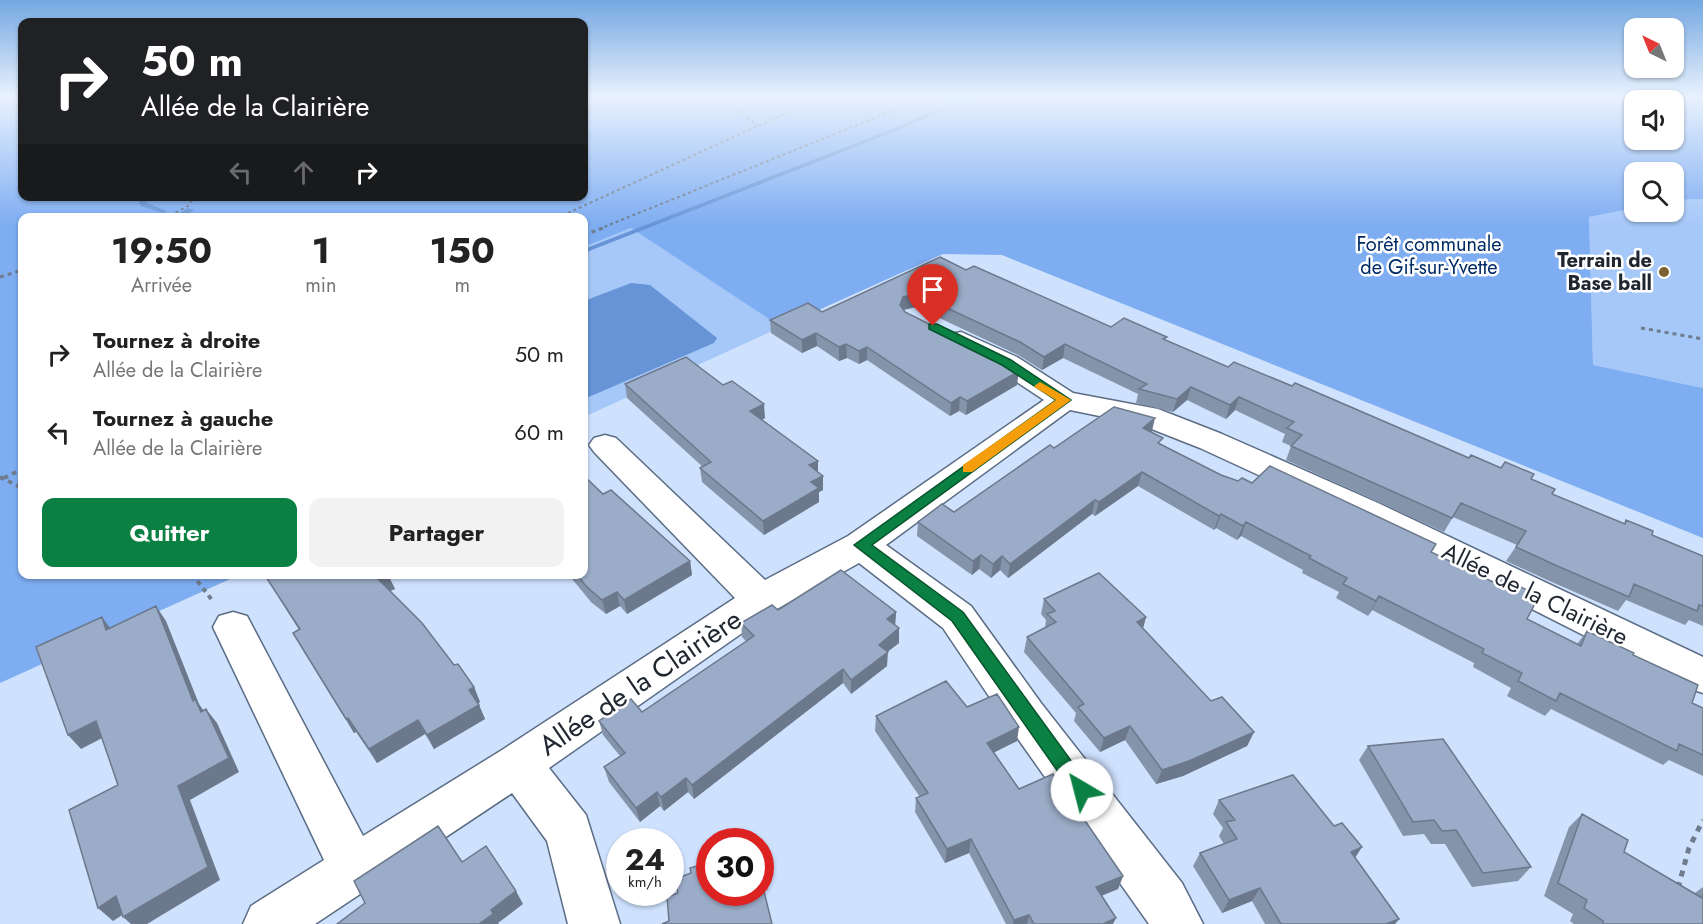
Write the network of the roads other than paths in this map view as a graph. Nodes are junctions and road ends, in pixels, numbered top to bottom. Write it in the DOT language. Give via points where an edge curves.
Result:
graph roads {
  1 [pos="935,327"];
  2 [pos="1064,400"];
  3 [pos="605,445"];
  4 [pos="861,545"];
  5 [pos="762,600"];
  6 [pos="233,627"];
  7 [pos="1703,676"];
  8 [pos="518,764"];
  9 [pos="354,869"];
  10 [pos="268,924"];
  11 [pos="594,924"];
  12 [pos="1177,924"];
  1 -- 2 [label="street, Allée de la Clairière" via="1006,363"];
  2 -- 4 [label="street, Allée de la Clairière"];
  2 -- 7 [label="street, Allée de la Clairière" via="1147,416 1211,441 1366,511"];
  3 -- 5 [label="street, Allée de la Clairière"];
  4 -- 5 [label="street, Allée de la Clairière"];
  4 -- 12 [label="street" via="957,617"];
  5 -- 8 [label="street, Allée de la Clairière"];
  6 -- 9 [label="street"];
  8 -- 9 [label="street, Allée de la Clairière"];
  8 -- 11 [label="street, Allée de la Clairière" via="568,831"];
  9 -- 10 [label="street, Allée de la Clairière"];
}
